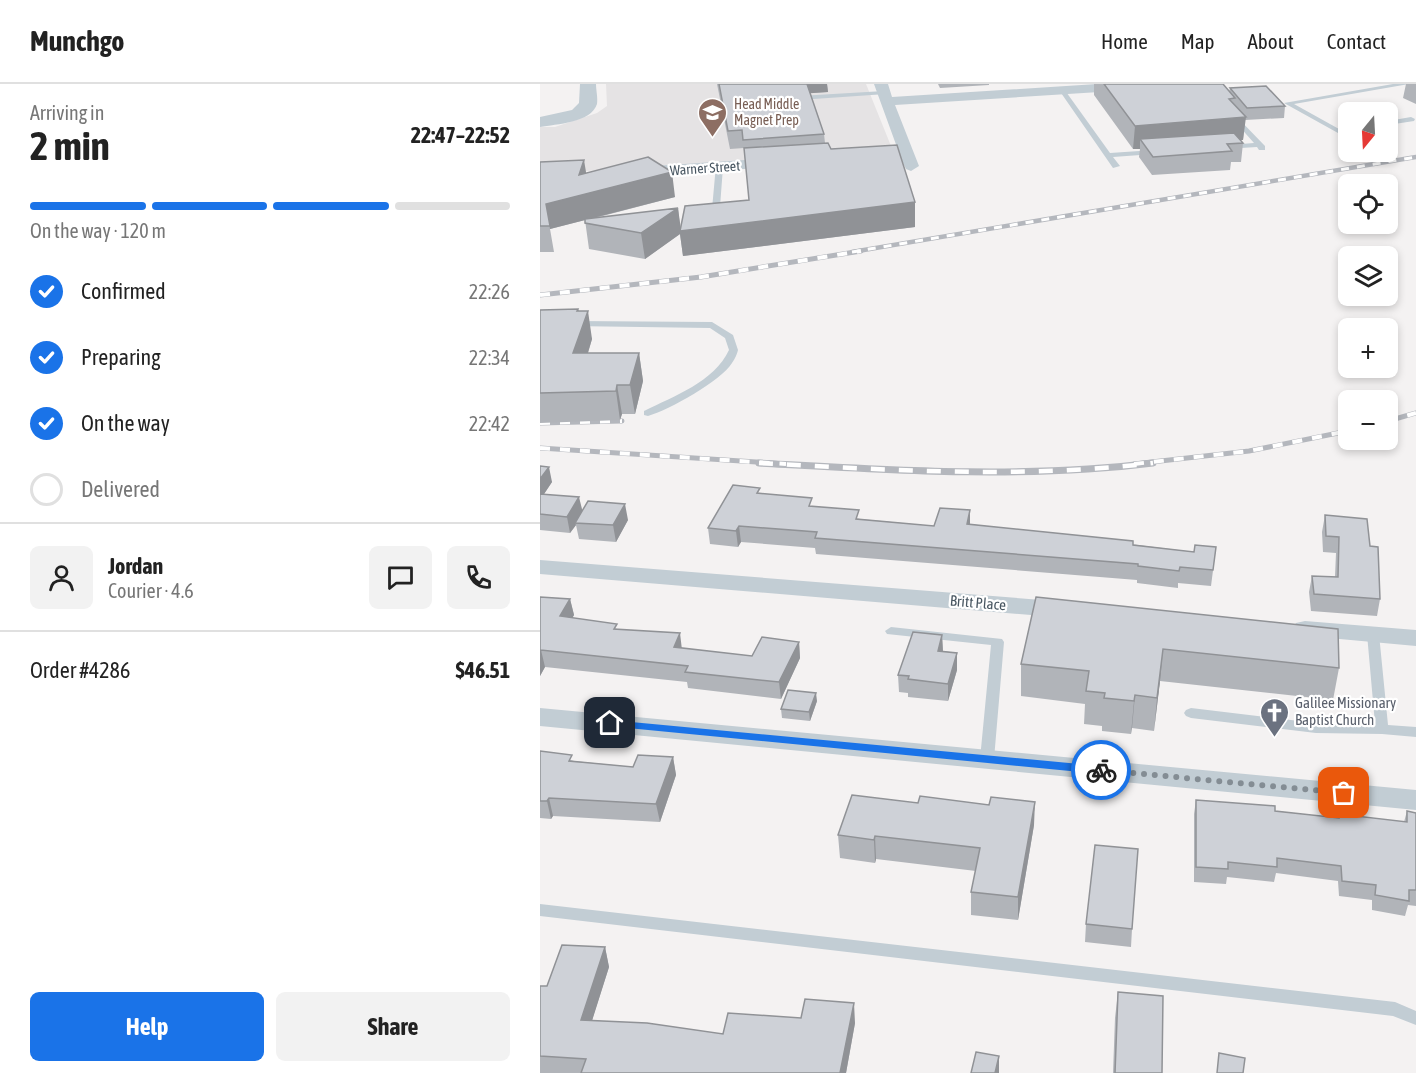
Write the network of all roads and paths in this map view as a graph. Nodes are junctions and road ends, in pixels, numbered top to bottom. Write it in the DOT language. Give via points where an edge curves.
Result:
graph roads {
  1 [pos="588,84"];
  2 [pos="1163,84"];
  3 [pos="1402,84"];
  4 [pos="1062,90"];
  5 [pos="884,92"];
  6 [pos="799,98"];
  7 [pos="1231,112"];
  8 [pos="1411,119"];
  9 [pos="1398,121"];
  10 [pos="540,122"];
  11 [pos="1338,131"];
  12 [pos="1224,148"];
  13 [pos="1166,151"];
  14 [pos="1107,155"];
  15 [pos="848,158"];
  16 [pos="790,162"];
  17 [pos="1116,166"];
  18 [pos="719,167"];
  19 [pos="626,173"];
  20 [pos="715,221"];
  21 [pos="562,324"];
  22 [pos="648,414"];
  23 [pos="540,567"];
  24 [pos="1087,612"];
  25 [pos="1278,627"];
  26 [pos="891,631"];
  27 [pos="1373,634"];
  28 [pos="1416,638"];
  29 [pos="1191,713"];
  30 [pos="540,717"];
  31 [pos="1382,729"];
  32 [pos="1416,732"];
  33 [pos="987,759"];
  34 [pos="1416,800"];
  35 [pos="540,910"];
  36 [pos="1416,1018"];
  1 -- 10 [label="street" via="588,104 578,114"];
  2 -- 4 [label="street"];
  3 -- 11 [label="lane" via="1287,103"];
  4 -- 5 [label="street"];
  4 -- 14 [label="lane"];
  5 -- 6 [label="lane"];
  5 -- 15 [label="street" via="908,160"];
  7 -- 12 [label="lane" via="1262,148"];
  8 -- 9 [label="lane"];
  13 -- 14 [label="lane"];
  14 -- 17 [label="lane"];
  16 -- 18 [label="street, Warner Street"];
  18 -- 19 [label="street, Warner Street"];
  18 -- 20 [label="lane"];
  21 -- 22 [label="lane" via="712,325 727,332 734,342 734,356 722,370"];
  23 -- 24 [label="street, Britt Place"];
  25 -- 27 [label="street"];
  26 -- 33 [label="lane" via="998,642"];
  27 -- 28 [label="street"];
  27 -- 31 [label="lane"];
  29 -- 31 [label="lane" via="1316,728"];
  30 -- 33 [label="street"];
  31 -- 32 [label="lane"];
  33 -- 34 [label="street"];
  35 -- 36 [label="lane" via="1395,1009"];
}
